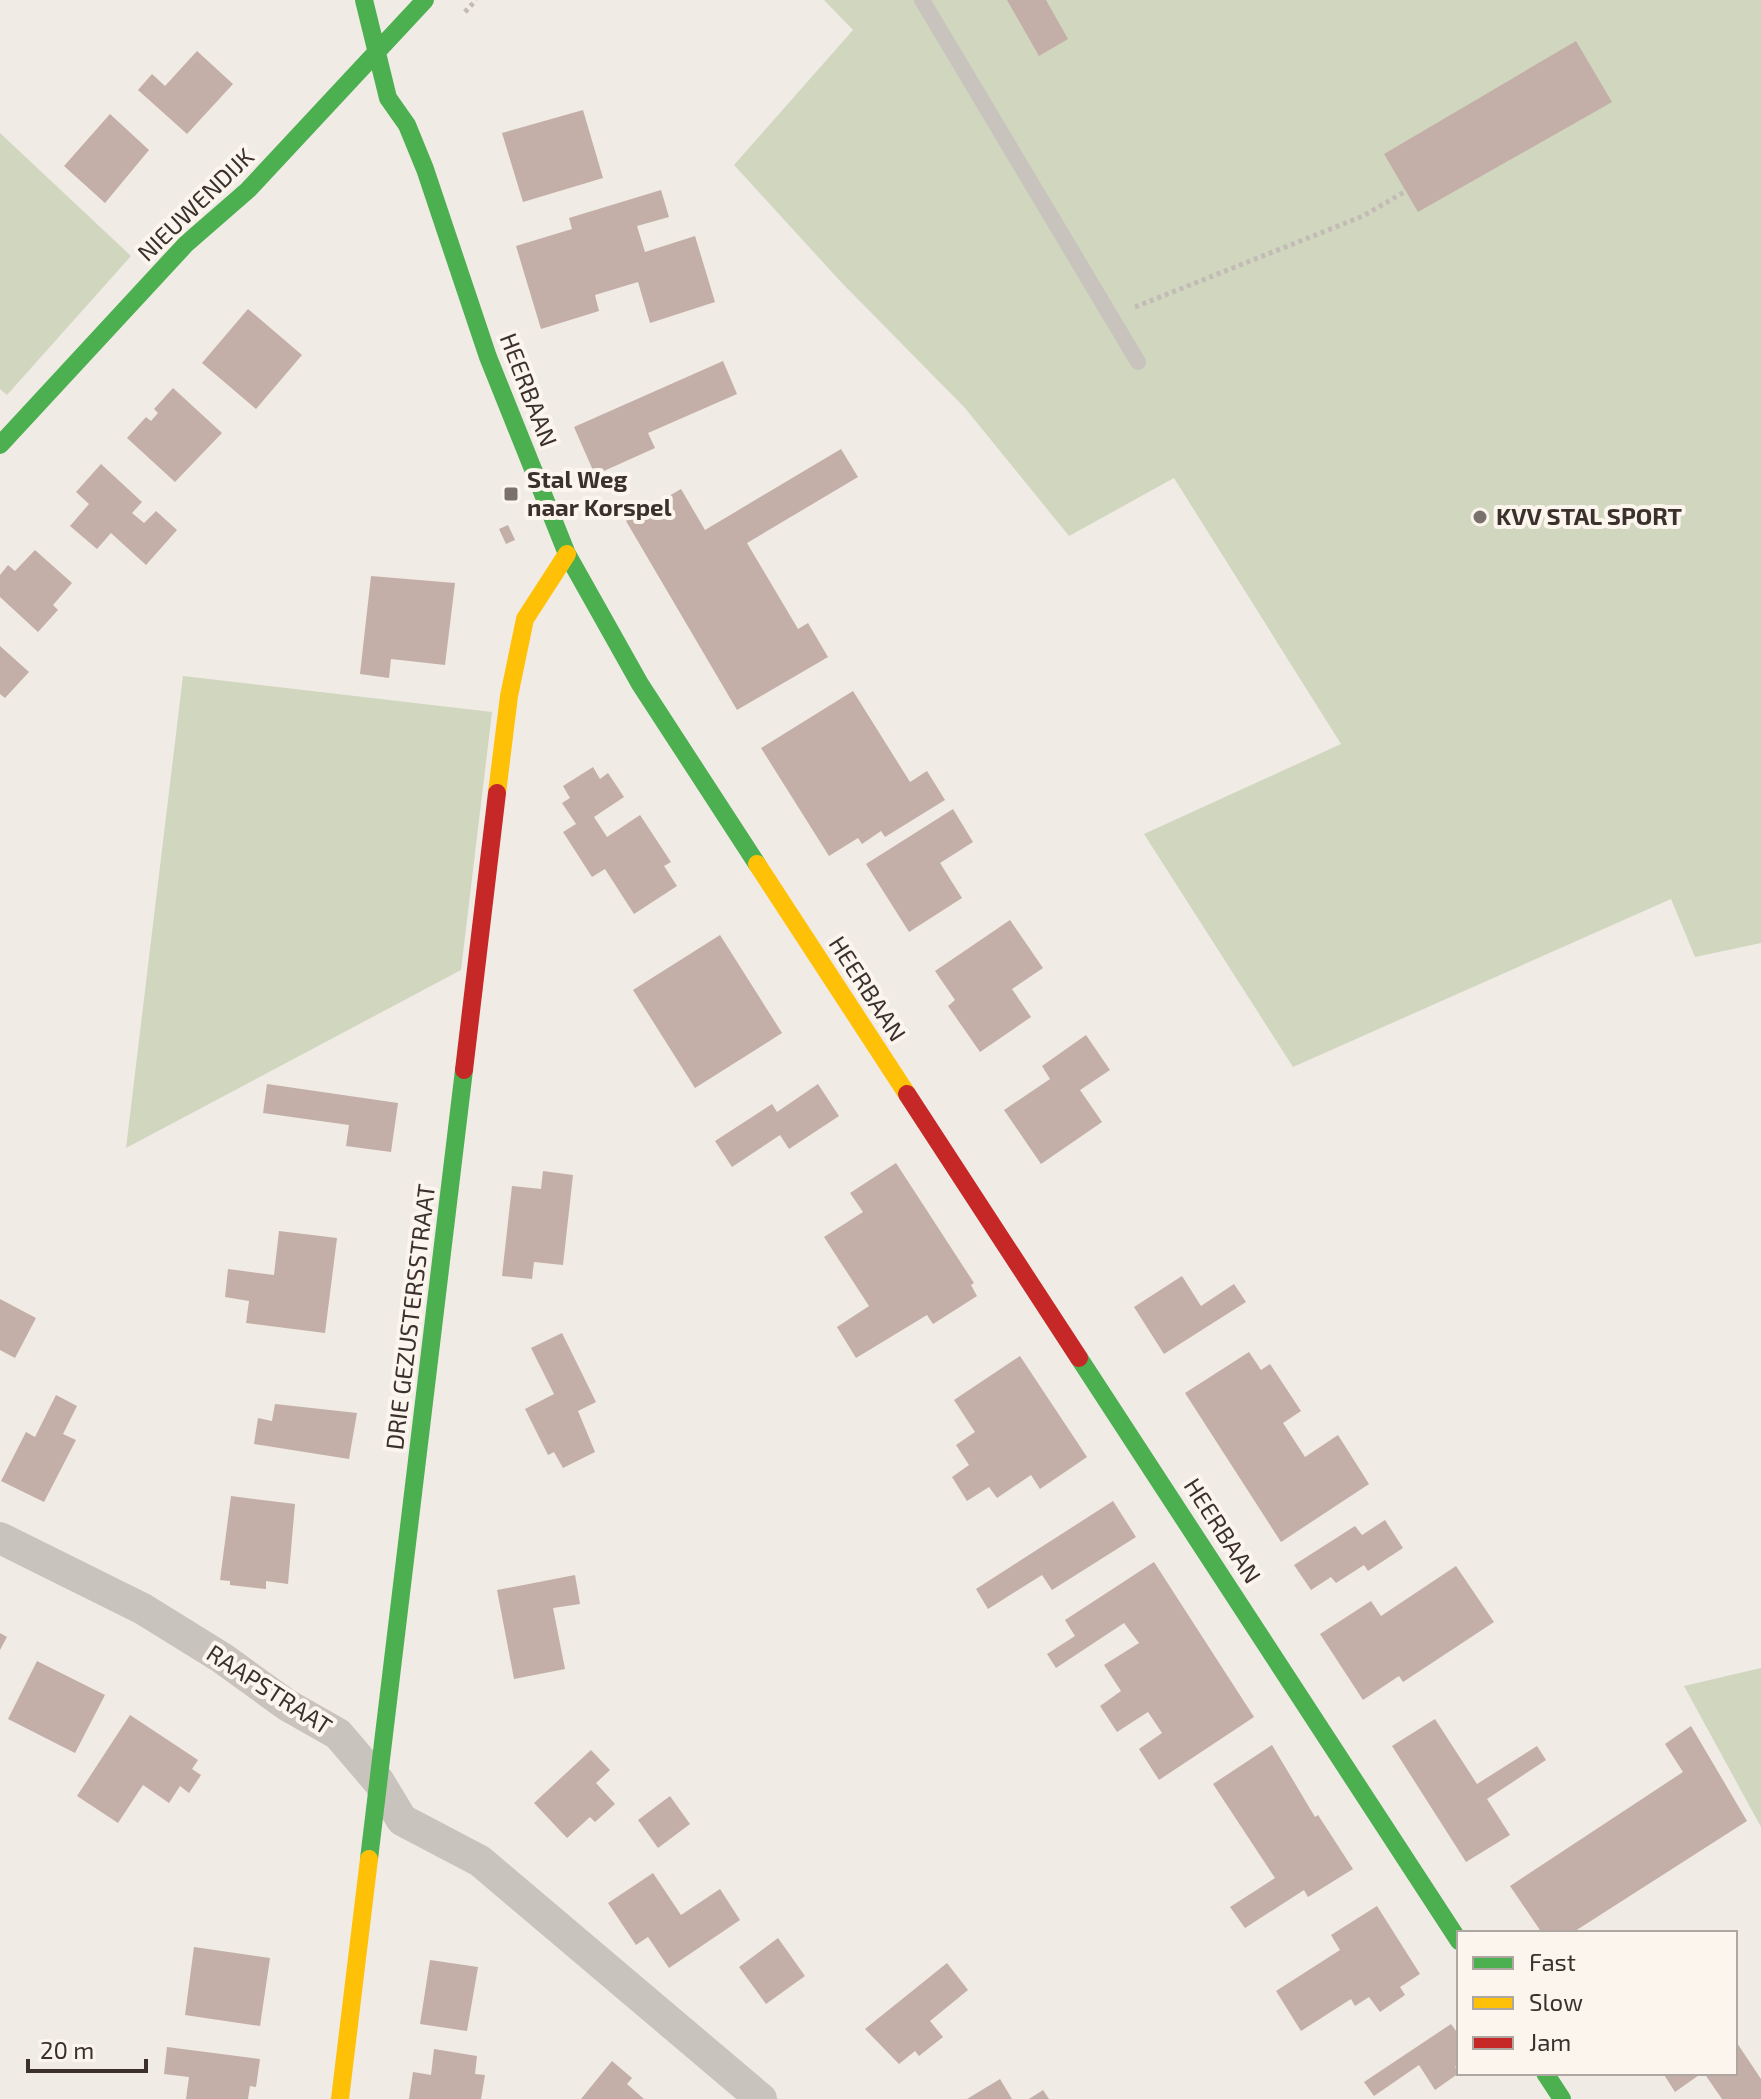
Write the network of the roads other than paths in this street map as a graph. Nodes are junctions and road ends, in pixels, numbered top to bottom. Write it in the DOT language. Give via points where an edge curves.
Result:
graph roads {
  1 [pos="364,0"];
  2 [pos="425,0"];
  3 [pos="922,0"];
  4 [pos="377,52"];
  5 [pos="1138,362"];
  6 [pos="0,445"];
  7 [pos="567,554"];
  8 [pos="0,1538"];
  9 [pos="379,1782"];
  10 [pos="1457,1938"];
  11 [pos="1546,2075"];
  12 [pos="340,2099"];
  13 [pos="761,2099"];
  14 [pos="1562,2099"];
  1 -- 4 [label="street, HEERBAAN"];
  2 -- 4 [label="street, NIEUWENDIJK"];
  3 -- 5 [label="lane"];
  4 -- 6 [label="street, NIEUWENDIJK" via="248,190 186,244"];
  4 -- 7 [label="street, HEERBAAN" via="388,98 407,125 425,169 488,357"];
  7 -- 9 [label="street, DRIE GEZUSTERSSTRAAT" via="525,619 509,696"];
  7 -- 10 [label="street, HEERBAAN" via="640,684"];
  8 -- 9 [label="street, RAAPSTRAAT" via="143,1609 222,1658 338,1734"];
  9 -- 12 [label="street, DRIE GEZUSTERSSTRAAT"];
  9 -- 13 [label="street, RAAPSTRAAT" via="402,1820 480,1861"];
  11 -- 14 [label="street"];
}
